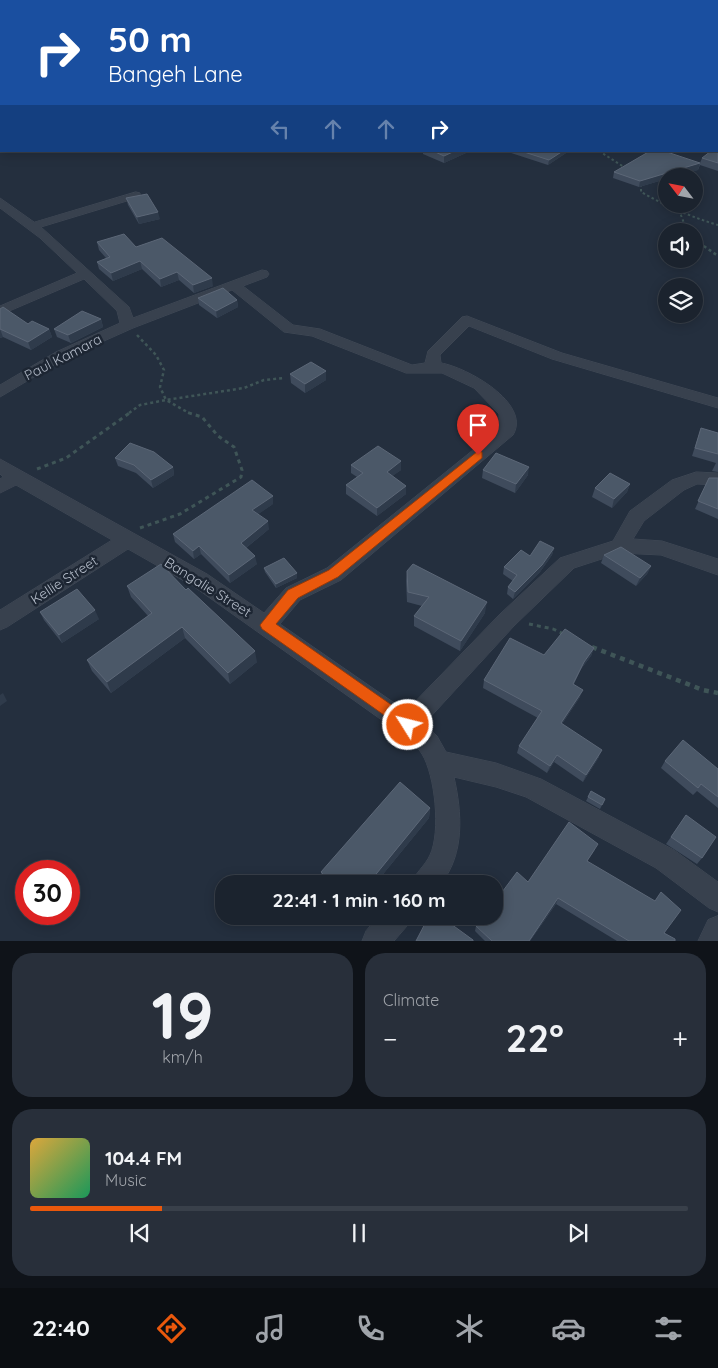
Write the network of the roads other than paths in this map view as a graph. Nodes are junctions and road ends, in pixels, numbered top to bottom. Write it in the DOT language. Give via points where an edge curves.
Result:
graph roads {
  1 [pos="589,0"];
  2 [pos="597,0"];
  3 [pos="136,195"];
  4 [pos="0,202"];
  5 [pos="32,226"];
  6 [pos="85,274"];
  7 [pos="262,274"];
  8 [pos="234,285"];
  9 [pos="0,311"];
  10 [pos="128,326"];
  11 [pos="433,367"];
  12 [pos="0,392"];
  13 [pos="718,403"];
  14 [pos="5,476"];
  15 [pos="718,480"];
  16 [pos="121,535"];
  17 [pos="620,546"];
  18 [pos="718,567"];
  19 [pos="0,621"];
  20 [pos="267,625"];
  21 [pos="408,725"];
  22 [pos="434,753"];
  23 [pos="430,875"];
  24 [pos="718,900"];
  25 [pos="389,925"];
  26 [pos="718,930"];
  27 [pos="376,940"];
  28 [pos="712,940"];
  1 -- 2 [label="street"];
  3 -- 5 [label="street"];
  4 -- 5 [label="street"];
  5 -- 6 [label="street"];
  6 -- 9 [label="street"];
  6 -- 10 [label="street" via="124,310"];
  7 -- 8 [label="street, Paul Kamara"];
  8 -- 10 [label="street, Paul Kamara"];
  8 -- 11 [label="street" via="289,329 315,332 411,370"];
  10 -- 12 [label="street, Paul Kamara" via="61,355"];
  11 -- 13 [label="street" via="433,354 467,320 557,356"];
  11 -- 20 [label="street" via="446,369 480,385 507,412 507,431 334,574 293,594"];
  14 -- 16 [label="street, Bangalie Street"];
  15 -- 17 [label="street" via="696,478 678,485 637,516"];
  16 -- 19 [label="street, Kellie Street"];
  16 -- 20 [label="street, Bangalie Street" via="200,580"];
  17 -- 18 [label="street" via="662,548"];
  17 -- 21 [label="street" via="567,563 507,620"];
  20 -- 21 [label="street, Bangalie Street"];
  21 -- 22 [label="street, Bangalie Street"];
  22 -- 23 [label="street" via="447,802 448,829 441,860"];
  22 -- 24 [label="street" via="532,787 665,859"];
  25 -- 27 [label="street"];
  26 -- 28 [label="street"];
}
